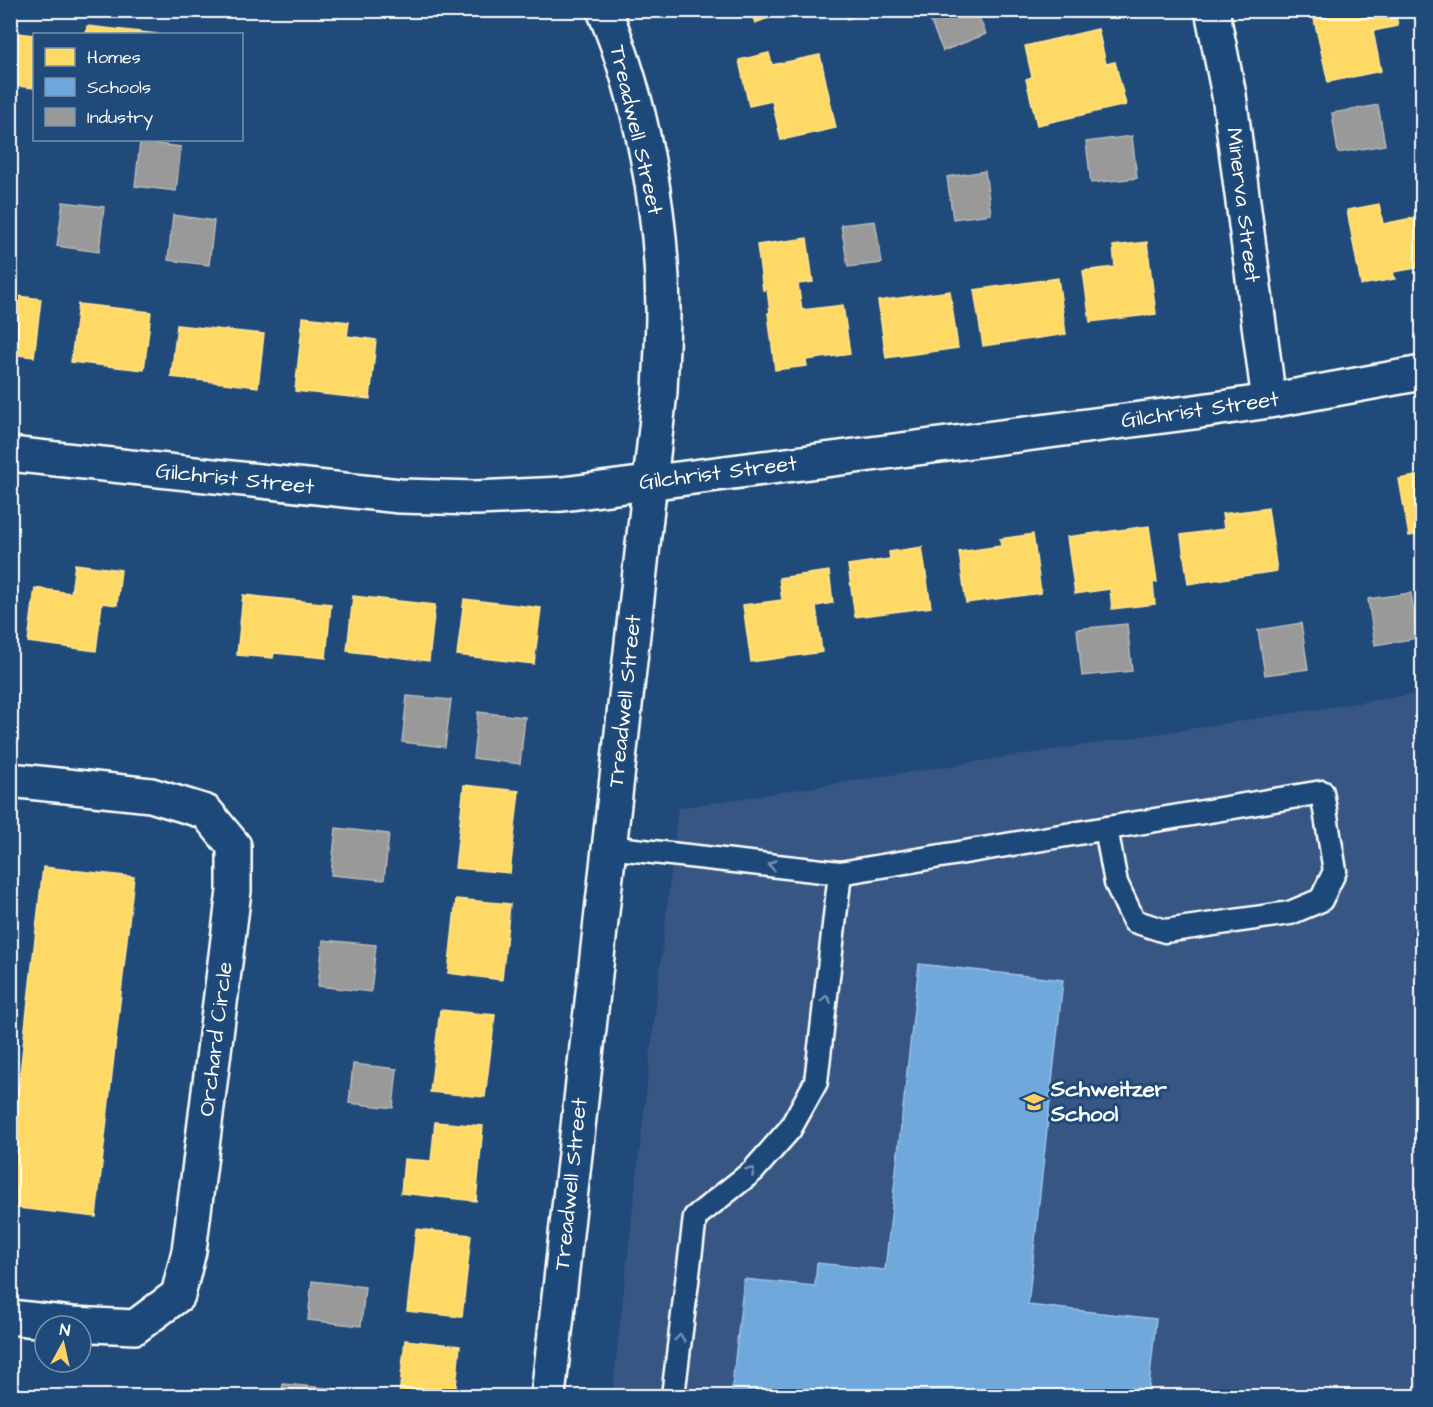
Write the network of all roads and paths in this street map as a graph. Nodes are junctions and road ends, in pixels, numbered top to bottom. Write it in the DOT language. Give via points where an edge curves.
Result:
graph roads {
  1 [pos="604,10"];
  2 [pos="1212,10"];
  3 [pos="1422,373"];
  4 [pos="1269,401"];
  5 [pos="10,454"];
  6 [pos="649,483"];
  7 [pos="10,780"];
  8 [pos="1106,828"];
  9 [pos="608,847"];
  10 [pos="840,873"];
  11 [pos="10,1317"];
  12 [pos="548,1396"];
  13 [pos="673,1396"];
  1 -- 6 [label="street, Treadwell Street" via="630,84 658,227 663,310 660,393"];
  2 -- 4 [label="street, Minerva Street" via="1229,95"];
  3 -- 4 [label="street, Gilchrist Street"];
  4 -- 6 [label="street, Gilchrist Street"];
  5 -- 6 [label="street, Gilchrist Street" via="400,496 476,498"];
  6 -- 9 [label="street, Treadwell Street"];
  7 -- 11 [label="street, Orchard Circle" via="151,795 206,812 234,846 234,891 189,1251 178,1295 135,1327"];
  8 -- 8 [label="lane" via="1322,792 1335,871 1321,900 1290,913 1165,931 1134,921 1116,883"];
  8 -- 10 [label="lane"];
  10 -- 9 [label="lane, one-way"];
  9 -- 12 [label="street, Treadwell Street"];
  13 -- 10 [label="lane, one-way" via="695,1217 753,1171 790,1129 816,1082"];
}
